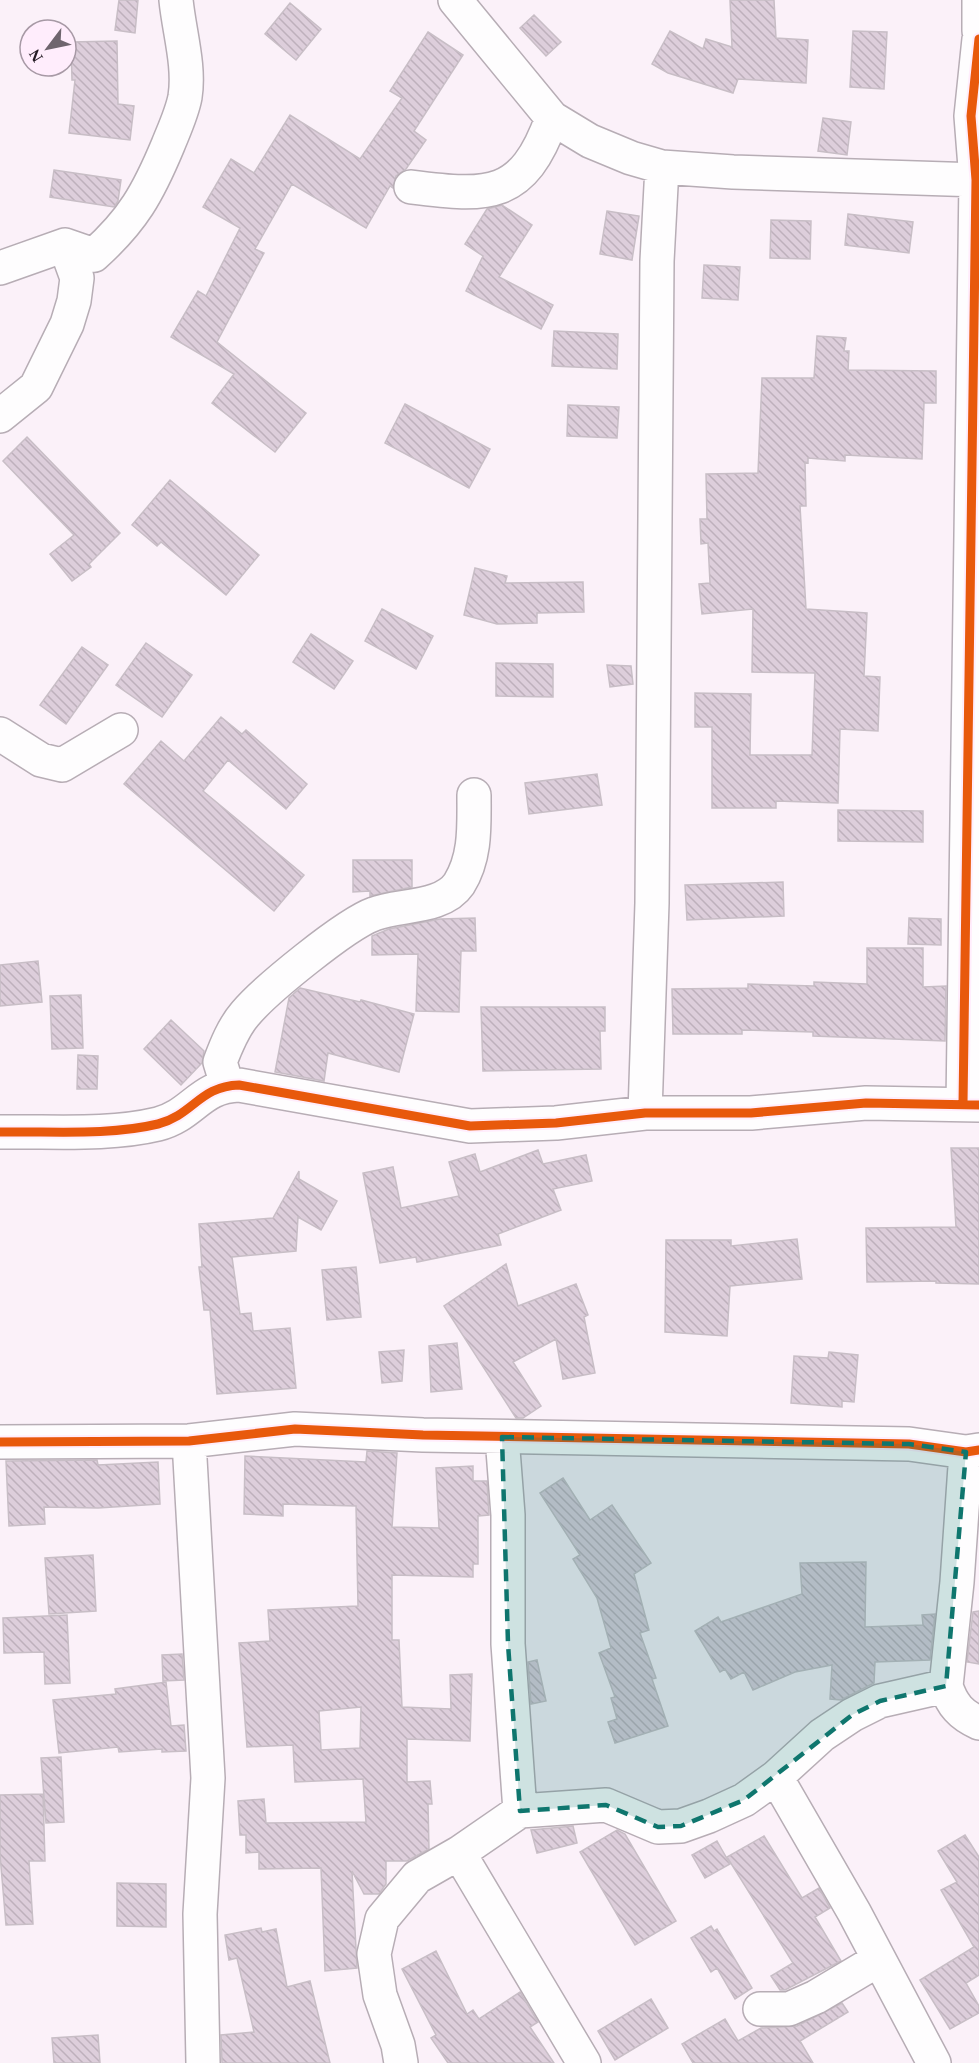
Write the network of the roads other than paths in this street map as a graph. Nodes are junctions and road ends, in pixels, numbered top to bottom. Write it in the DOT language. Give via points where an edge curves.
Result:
graph roads {
  1 [pos="176,0"];
  2 [pos="455,0"];
  3 [pos="979,0"];
  4 [pos="979,31"];
  5 [pos="979,39"];
  6 [pos="552,118"];
  7 [pos="663,167"];
  8 [pos="978,180"];
  9 [pos="411,187"];
  10 [pos="66,245"];
  11 [pos="0,268"];
  12 [pos="0,416"];
  13 [pos="121,730"];
  14 [pos="0,734"];
  15 [pos="474,795"];
  16 [pos="227,1085"];
  17 [pos="971,1105"];
  18 [pos="645,1113"];
  19 [pos="0,1132"];
  20 [pos="502,1437"];
  21 [pos="189,1441"];
  22 [pos="0,1442"];
  23 [pos="972,1451"];
  24 [pos="946,1686"];
  25 [pos="979,1723"];
  26 [pos="776,1777"];
  27 [pos="520,1811"];
  28 [pos="459,1853"];
  29 [pos="878,1960"];
  30 [pos="760,2009"];
  31 [pos="203,2063"];
  32 [pos="400,2063"];
  33 [pos="584,2063"];
  34 [pos="934,2063"];
  1 -- 10 [label="street" via="185,96 154,178 139,207 116,236 94,255"];
  2 -- 6 [label="street"];
  3 -- 4 [label="street"];
  5 -- 8 [label="street" via="971,116"];
  6 -- 7 [label="street" via="590,141"];
  6 -- 9 [label="street" via="532,162 519,178 508,184 473,193"];
  7 -- 8 [label="street"];
  7 -- 18 [label="street" via="657,261 652,903"];
  8 -- 17 [label="street"];
  10 -- 11 [label="street"];
  10 -- 12 [label="street" via="76,278 67,324 36,387"];
  13 -- 14 [label="street" via="62,765 41,760"];
  15 -- 16 [label="street" via="472,853 458,884 439,898 377,912 352,924 281,981 245,1014 228,1041 220,1062"];
  16 -- 18 [label="street" via="470,1126 556,1123"];
  16 -- 19 [label="street" via="209,1091 184,1113 132,1129"];
  17 -- 18 [label="street" via="866,1103 751,1113"];
  20 -- 21 [label="street" via="295,1428"];
  20 -- 23 [label="street" via="909,1444"];
  20 -- 27 [label="street" via="508,1515 507,1644"];
  21 -- 22 [label="street"];
  21 -- 31 [label="street" via="208,1778 200,1914"];
  23 -- 24 [label="street"];
  24 -- 25 [label="street" via="960,1713"];
  24 -- 26 [label="street" via="880,1701 852,1715 822,1735"];
  26 -- 27 [label="street" via="744,1800 681,1826 658,1827 606,1805"];
  26 -- 29 [label="street"];
  27 -- 28 [label="street"];
  28 -- 32 [label="street" via="417,1877 382,1919 376,1939 374,1954 380,1995 398,2045"];
  28 -- 33 [label="street"];
  29 -- 30 [label="street" via="789,2009"];
  29 -- 34 [label="street"];
}
